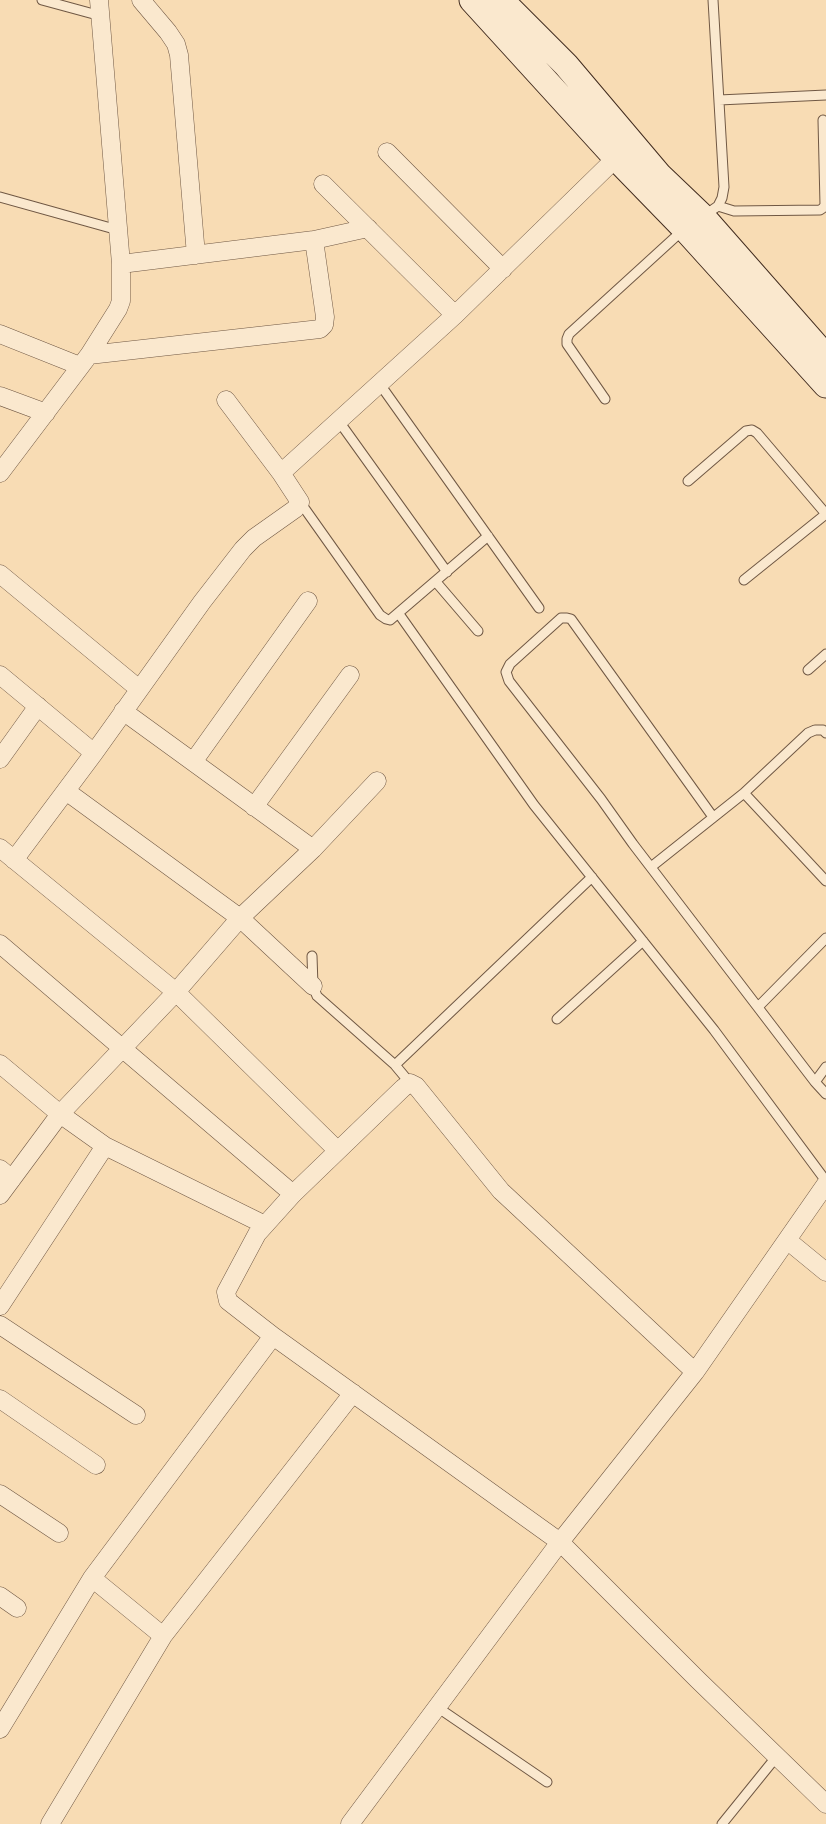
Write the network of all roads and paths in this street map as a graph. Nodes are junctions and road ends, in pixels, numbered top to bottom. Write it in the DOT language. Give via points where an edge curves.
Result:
graph roads {
  1 [pos="42,0"];
  2 [pos="140,0"];
  3 [pos="472,0"];
  4 [pos="501,0"];
  5 [pos="713,0"];
  6 [pos="100,8"];
  7 [pos="826,95"];
  8 [pos="719,100"];
  9 [pos="823,120"];
  10 [pos="387,152"];
  11 [pos="616,158"];
  12 [pos="650,179"];
  13 [pos="323,184"];
  14 [pos="0,197"];
  15 [pos="702,217"];
  16 [pos="368,228"];
  17 [pos="118,230"];
  18 [pos="314,240"];
  19 [pos="196,255"];
  20 [pos="121,264"];
  21 [pos="503,269"];
  22 [pos="455,315"];
  23 [pos="0,334"];
  24 [pos="813,351"];
  25 [pos="85,360"];
  26 [pos="379,383"];
  27 [pos="826,385"];
  28 [pos="0,396"];
  29 [pos="605,399"];
  30 [pos="226,400"];
  31 [pos="46,413"];
  32 [pos="337,420"];
  33 [pos="1,469"];
  34 [pos="281,472"];
  35 [pos="688,481"];
  36 [pos="300,502"];
  37 [pos="826,514"];
  38 [pos="488,536"];
  39 [pos="447,572"];
  40 [pos="0,574"];
  41 [pos="744,580"];
  42 [pos="436,582"];
  43 [pos="308,601"];
  44 [pos="539,608"];
  45 [pos="399,614"];
  46 [pos="478,631"];
  47 [pos="826,654"];
  48 [pos="808,670"];
  49 [pos="0,675"];
  50 [pos="350,675"];
  51 [pos="139,689"];
  52 [pos="38,706"];
  53 [pos="123,711"];
  54 [pos="826,733"];
  55 [pos="94,753"];
  56 [pos="0,759"];
  57 [pos="193,762"];
  58 [pos="377,781"];
  59 [pos="66,791"];
  60 [pos="744,793"];
  61 [pos="254,807"];
  62 [pos="713,818"];
  63 [pos="0,848"];
  64 [pos="313,850"];
  65 [pos="14,860"];
  66 [pos="651,867"];
  67 [pos="592,877"];
  68 [pos="826,881"];
  69 [pos="240,918"];
  70 [pos="826,938"];
  71 [pos="643,941"];
  72 [pos="0,944"];
  73 [pos="312,956"];
  74 [pos="312,986"];
  75 [pos="176,992"];
  76 [pos="758,1007"];
  77 [pos="557,1019"];
  78 [pos="121,1048"];
  79 [pos="0,1064"];
  80 [pos="395,1066"];
  81 [pos="826,1068"];
  82 [pos="816,1082"];
  83 [pos="410,1083"];
  84 [pos="826,1094"];
  85 [pos="60,1114"];
  86 [pos="105,1146"];
  87 [pos="337,1150"];
  88 [pos="6,1174"];
  89 [pos="826,1182"];
  90 [pos="292,1194"];
  91 [pos="0,1195"];
  92 [pos="265,1226"];
  93 [pos="787,1240"];
  94 [pos="826,1272"];
  95 [pos="0,1306"];
  96 [pos="0,1325"];
  97 [pos="273,1336"];
  98 [pos="695,1372"];
  99 [pos="353,1393"];
  100 [pos="0,1399"];
  101 [pos="136,1414"];
  102 [pos="96,1465"];
  103 [pos="0,1494"];
  104 [pos="59,1533"];
  105 [pos="560,1542"];
  106 [pos="92,1578"];
  107 [pos="0,1596"];
  108 [pos="17,1608"];
  109 [pos="163,1636"];
  110 [pos="437,1707"];
  111 [pos="0,1729"];
  112 [pos="777,1756"];
  113 [pos="547,1782"];
  114 [pos="826,1804"];
  115 [pos="50,1824"];
  116 [pos="350,1824"];
  117 [pos="722,1824"];
  1 -- 6 [label="lane"];
  2 -- 19 [label="street" via="168,32 179,55"];
  3 -- 11 [label="street"];
  4 -- 12 [label="street" via="566,65"];
  5 -- 8 [label="lane"];
  6 -- 17 [label="street"];
  7 -- 8 [label="lane"];
  8 -- 15 [label="lane" via="724,187"];
  9 -- 15 [label="lane" via="823,208 734,211"];
  10 -- 21 [label="street"];
  11 -- 12 [label="street"];
  11 -- 21 [label="street"];
  12 -- 15 [label="street"];
  13 -- 16 [label="street"];
  14 -- 17 [label="lane"];
  15 -- 24 [label="street"];
  15 -- 29 [label="lane" via="567,339 567,344"];
  16 -- 18 [label="street"];
  16 -- 22 [label="street"];
  17 -- 20 [label="street"];
  18 -- 19 [label="street"];
  18 -- 25 [label="street" via="326,317 320,329"];
  19 -- 20 [label="street"];
  20 -- 25 [label="street" via="122,290 118,309"];
  21 -- 22 [label="street"];
  22 -- 26 [label="street"];
  23 -- 25 [label="street"];
  24 -- 27 [label="street"];
  25 -- 31 [label="street"];
  26 -- 32 [label="street"];
  26 -- 38 [label="lane"];
  28 -- 31 [label="street"];
  30 -- 34 [label="street"];
  31 -- 33 [label="street"];
  32 -- 34 [label="street"];
  32 -- 39 [label="lane"];
  34 -- 36 [label="street"];
  35 -- 37 [label="lane" via="746,431 752,430"];
  36 -- 45 [label="lane" via="380,615 390,620"];
  36 -- 51 [label="street" via="243,550"];
  37 -- 41 [label="lane"];
  38 -- 39 [label="lane"];
  38 -- 44 [label="lane"];
  39 -- 42 [label="lane"];
  40 -- 51 [label="street"];
  42 -- 45 [label="lane"];
  42 -- 46 [label="lane"];
  43 -- 57 [label="street"];
  45 -- 67 [label="lane" via="534,805"];
  47 -- 48 [label="lane"];
  49 -- 52 [label="street"];
  50 -- 61 [label="street"];
  51 -- 53 [label="street"];
  52 -- 55 [label="street"];
  52 -- 56 [label="street"];
  53 -- 55 [label="street"];
  53 -- 57 [label="street"];
  54 -- 60 [label="lane" via="816,730 808,733"];
  55 -- 59 [label="street"];
  57 -- 61 [label="street"];
  58 -- 64 [label="street"];
  59 -- 65 [label="street"];
  59 -- 69 [label="street"];
  60 -- 62 [label="lane"];
  60 -- 68 [label="lane"];
  61 -- 64 [label="street"];
  62 -- 66 [label="lane"];
  62 -- 66 [label="lane" via="570,620 561,618 510,664 507,677"];
  63 -- 65 [label="street"];
  64 -- 69 [label="street"];
  65 -- 75 [label="street"];
  66 -- 76 [label="lane"];
  67 -- 71 [label="lane"];
  67 -- 80 [label="lane"];
  69 -- 74 [label="street"];
  69 -- 75 [label="street"];
  70 -- 76 [label="lane"];
  71 -- 77 [label="lane"];
  71 -- 89 [label="lane" via="714,1030"];
  72 -- 78 [label="street"];
  73 -- 74 [label="lane"];
  74 -- 80 [label="lane" via="317,996"];
  75 -- 78 [label="street"];
  75 -- 87 [label="street"];
  76 -- 82 [label="lane"];
  78 -- 85 [label="street"];
  78 -- 90 [label="street"];
  79 -- 85 [label="street"];
  80 -- 83 [label="lane"];
  81 -- 82 [label="lane"];
  82 -- 84 [label="lane"];
  83 -- 87 [label="street"];
  83 -- 98 [label="street" via="416,1086 501,1192"];
  85 -- 86 [label="street"];
  85 -- 88 [label="street"];
  86 -- 92 [label="street"];
  86 -- 95 [label="street"];
  87 -- 90 [label="street"];
  88 -- 91 [label="street"];
  89 -- 93 [label="street"];
  90 -- 92 [label="street"];
  92 -- 97 [label="street" via="257,1234 228,1286 226,1297"];
  93 -- 94 [label="street"];
  93 -- 98 [label="street"];
  96 -- 101 [label="street"];
  97 -- 99 [label="street"];
  97 -- 106 [label="street"];
  98 -- 105 [label="street"];
  99 -- 105 [label="street"];
  99 -- 109 [label="street"];
  100 -- 102 [label="street"];
  103 -- 104 [label="street"];
  105 -- 110 [label="street"];
  105 -- 112 [label="street"];
  106 -- 109 [label="street"];
  106 -- 111 [label="street"];
  107 -- 108 [label="street"];
  109 -- 115 [label="street"];
  110 -- 113 [label="lane"];
  110 -- 116 [label="street"];
  112 -- 114 [label="street"];
  112 -- 117 [label="lane"];
}
